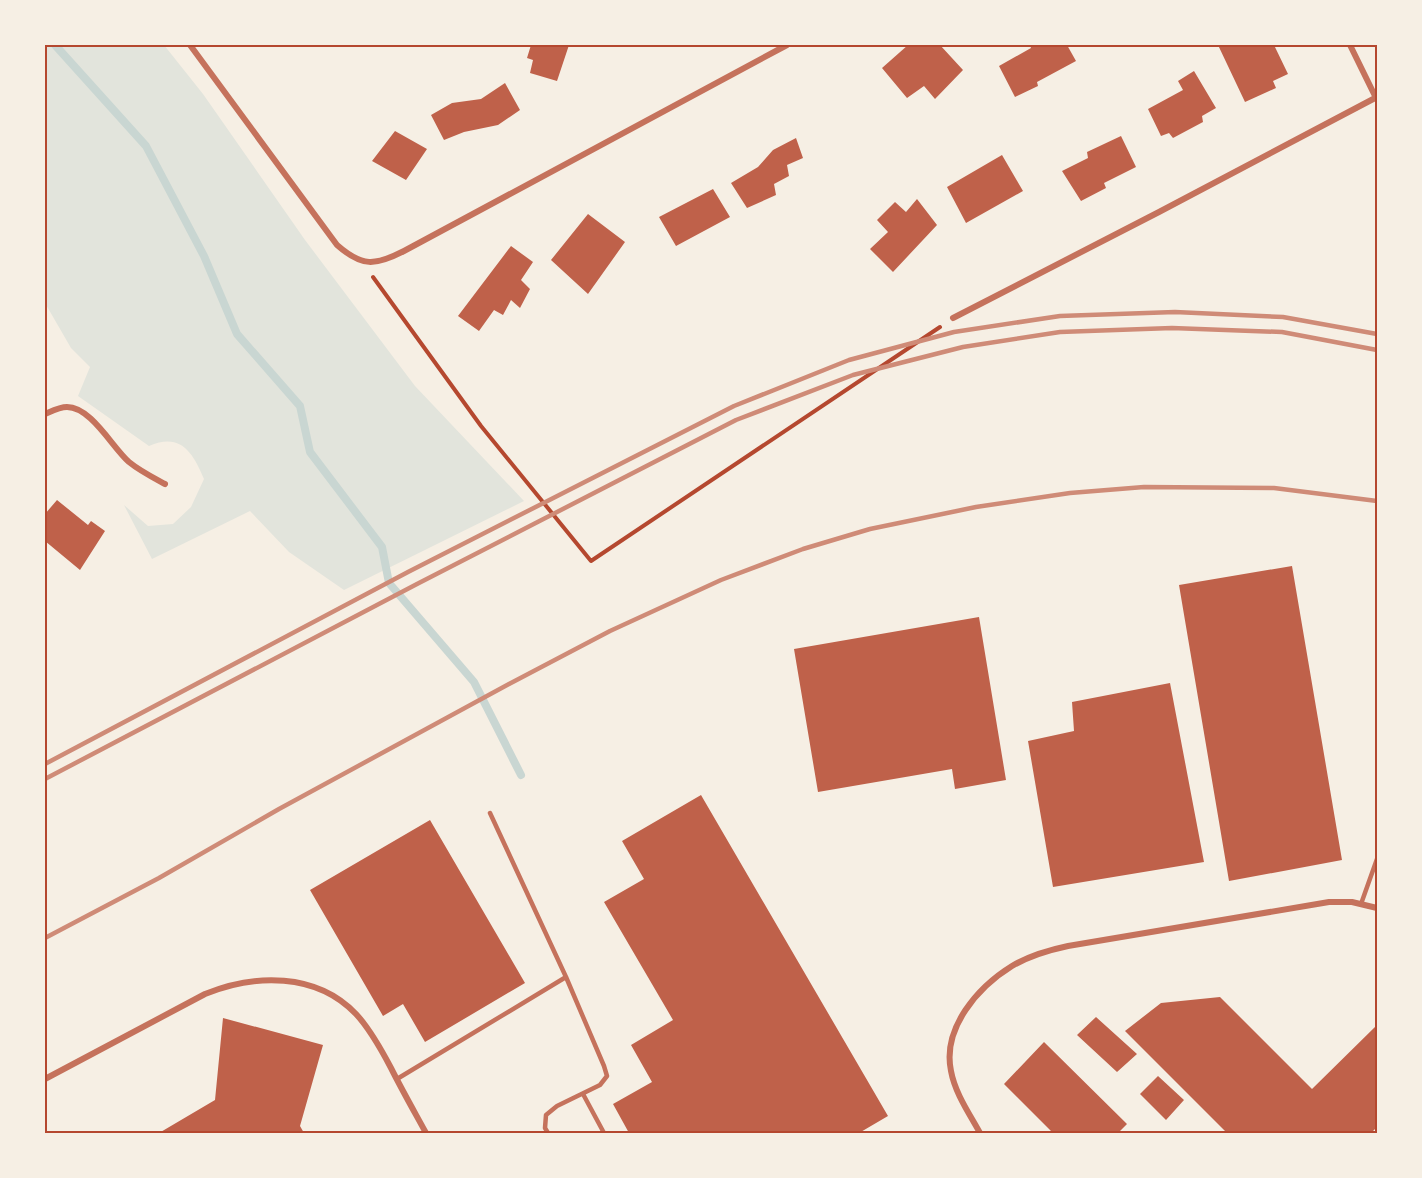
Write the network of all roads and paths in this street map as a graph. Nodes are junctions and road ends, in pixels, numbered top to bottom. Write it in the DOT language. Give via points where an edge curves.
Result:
graph roads {
  1 [pos="190,45"];
  2 [pos="787,45"];
  3 [pos="1350,45"];
  4 [pos="1377,98"];
  5 [pos="362,261"];
  6 [pos="953,318"];
  7 [pos="45,414"];
  8 [pos="165,484"];
  9 [pos="490,813"];
  10 [pos="1377,859"];
  11 [pos="1361,904"];
  12 [pos="1377,908"];
  13 [pos="566,977"];
  14 [pos="45,1079"];
  15 [pos="397,1079"];
  16 [pos="583,1094"];
  17 [pos="426,1133"];
  18 [pos="548,1133"];
  19 [pos="604,1133"];
  20 [pos="980,1133"];
  1 -- 5 [label="street" via="337,245"];
  2 -- 5 [label="street" via="397,255 376,262"];
  3 -- 4 [label="street"];
  4 -- 6 [label="street"];
  5 -- 6 [label="path" via="481,426 591,561"];
  7 -- 8 [label="street" via="68,407 82,412 130,462"];
  9 -- 13 [label="lane"];
  10 -- 11 [label="lane"];
  11 -- 12 [label="street"];
  11 -- 20 [label="street" via="1329,902 1068,946 1013,966 976,996 963,1014 950,1050 950,1070 959,1097"];
  13 -- 15 [label="lane"];
  13 -- 16 [label="lane" via="607,1076"];
  14 -- 15 [label="street" via="205,994 246,981 270,979 295,981 338,998 368,1028"];
  15 -- 17 [label="street"];
  16 -- 18 [label="lane" via="546,1115"];
  16 -- 19 [label="lane"];
}
